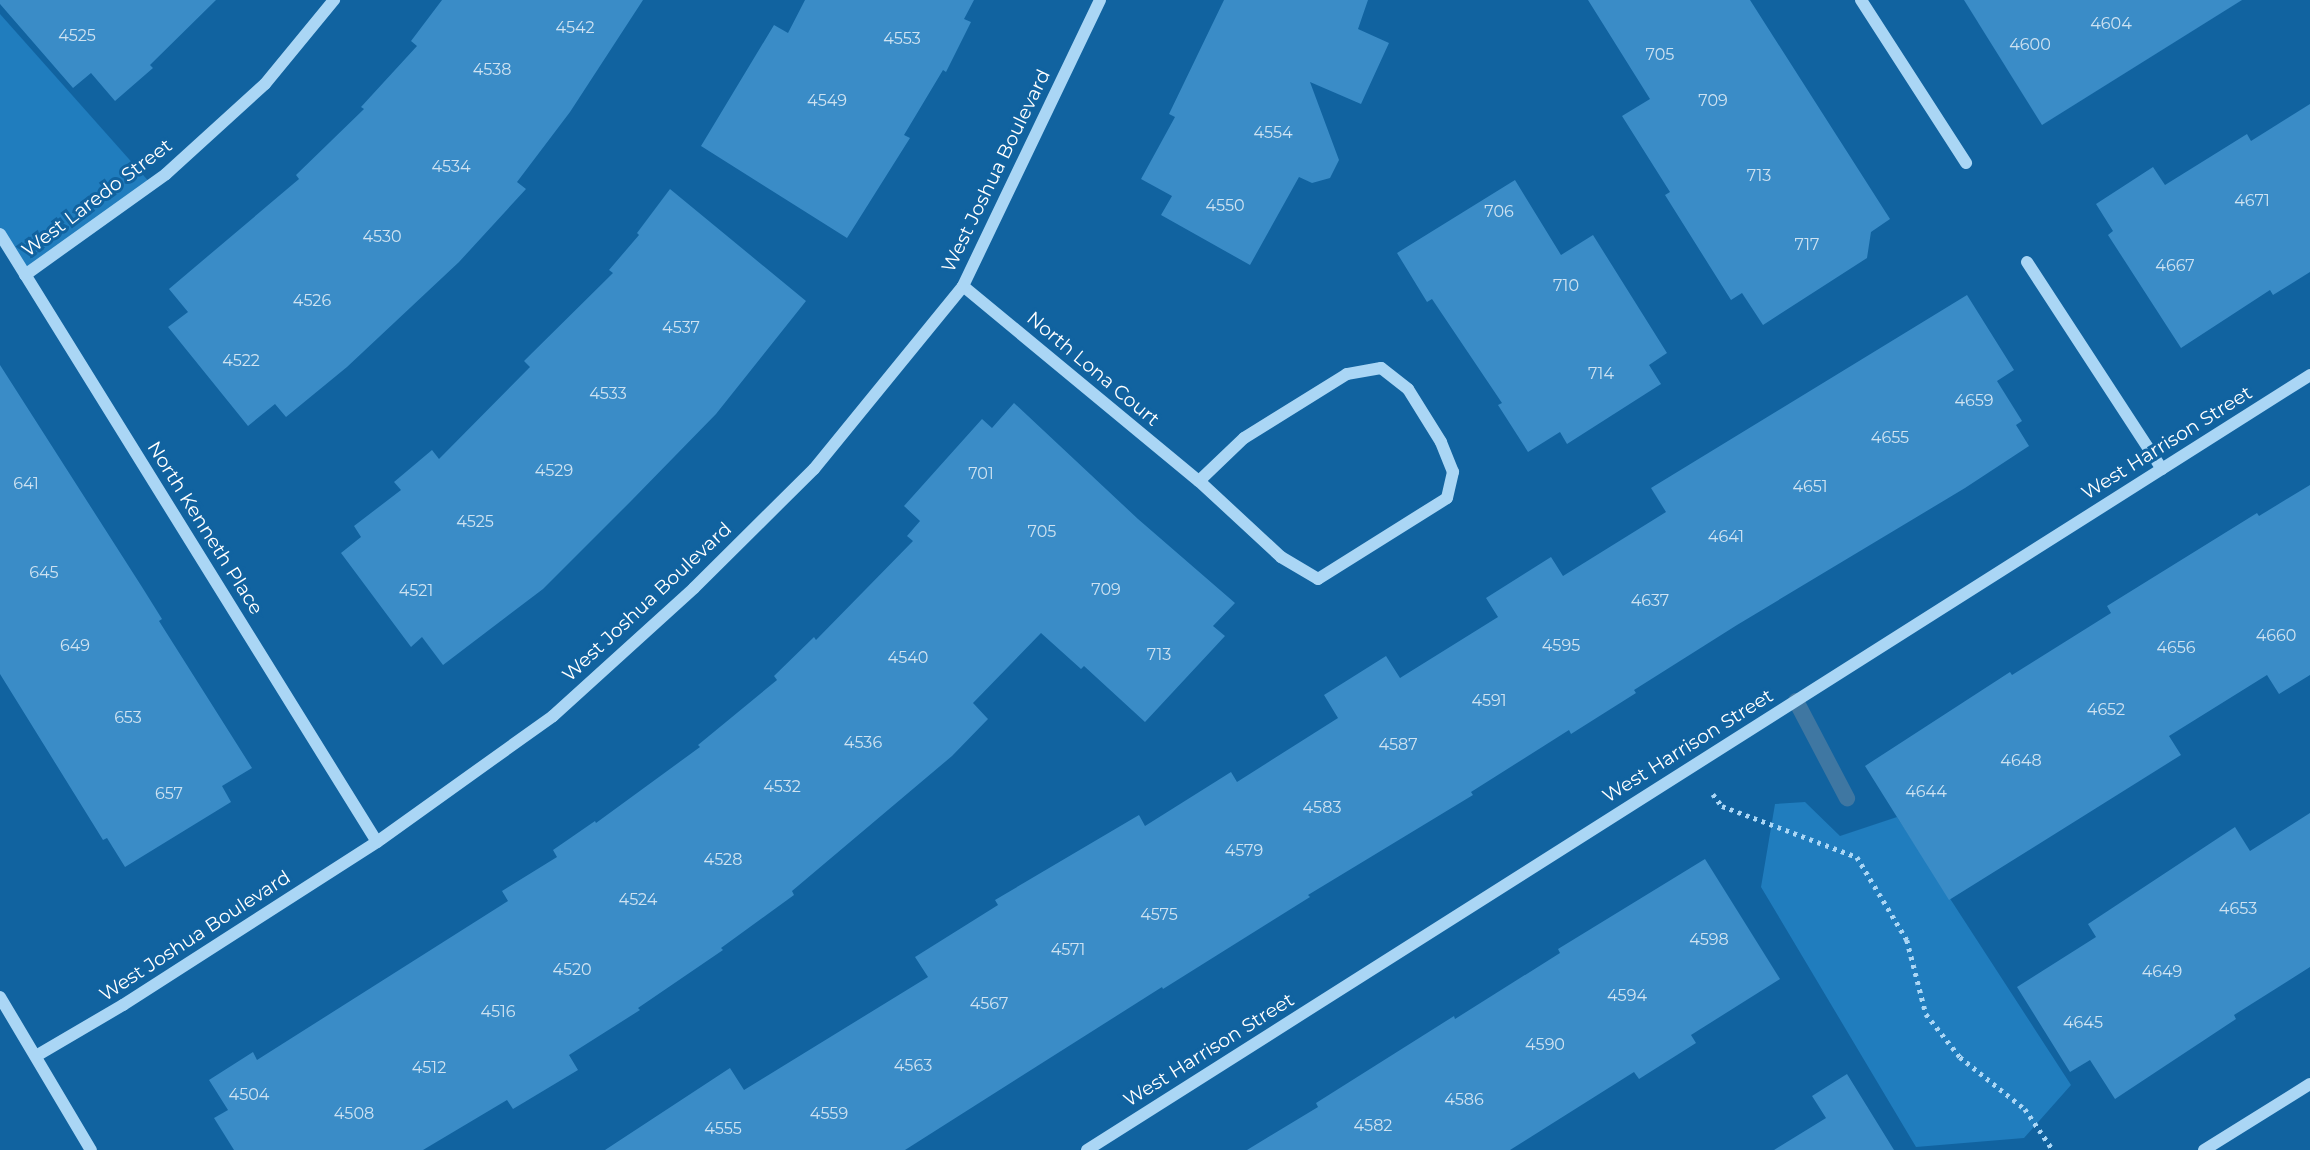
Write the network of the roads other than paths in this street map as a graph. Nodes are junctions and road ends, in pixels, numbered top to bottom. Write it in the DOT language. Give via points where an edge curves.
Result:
graph roads {
  1 [pos="334,0"];
  2 [pos="1100,0"];
  3 [pos="1861,0"];
  4 [pos="1966,163"];
  5 [pos="0,234"];
  6 [pos="2027,262"];
  7 [pos="26,275"];
  8 [pos="963,286"];
  9 [pos="2310,375"];
  10 [pos="2162,469"];
  11 [pos="1199,481"];
  12 [pos="377,842"];
  13 [pos="0,997"];
  14 [pos="36,1056"];
  15 [pos="2310,1084"];
  16 [pos="90,1150"];
  17 [pos="1087,1150"];
  18 [pos="2204,1150"];
  1 -- 7 [label="street, West Laredo Street" via="265,84 166,174"];
  2 -- 8 [label="street, West Joshua Boulevard"];
  3 -- 4 [label="street"];
  5 -- 7 [label="street, North Kenneth Place"];
  6 -- 10 [label="street"];
  7 -- 12 [label="street, North Kenneth Place"];
  8 -- 11 [label="street, North Lona Court"];
  8 -- 12 [label="street, West Joshua Boulevard" via="814,469 694,589 553,716"];
  9 -- 10 [label="street, West Harrison Street"];
  10 -- 17 [label="street, West Harrison Street"];
  11 -- 11 [label="street, North Lona Court" via="1281,557 1318,579 1447,498 1453,472 1441,442 1408,389 1381,368 1347,374 1244,438"];
  12 -- 14 [label="street, West Joshua Boulevard"];
  13 -- 14 [label="street"];
  14 -- 16 [label="street"];
  15 -- 18 [label="street"];
}
